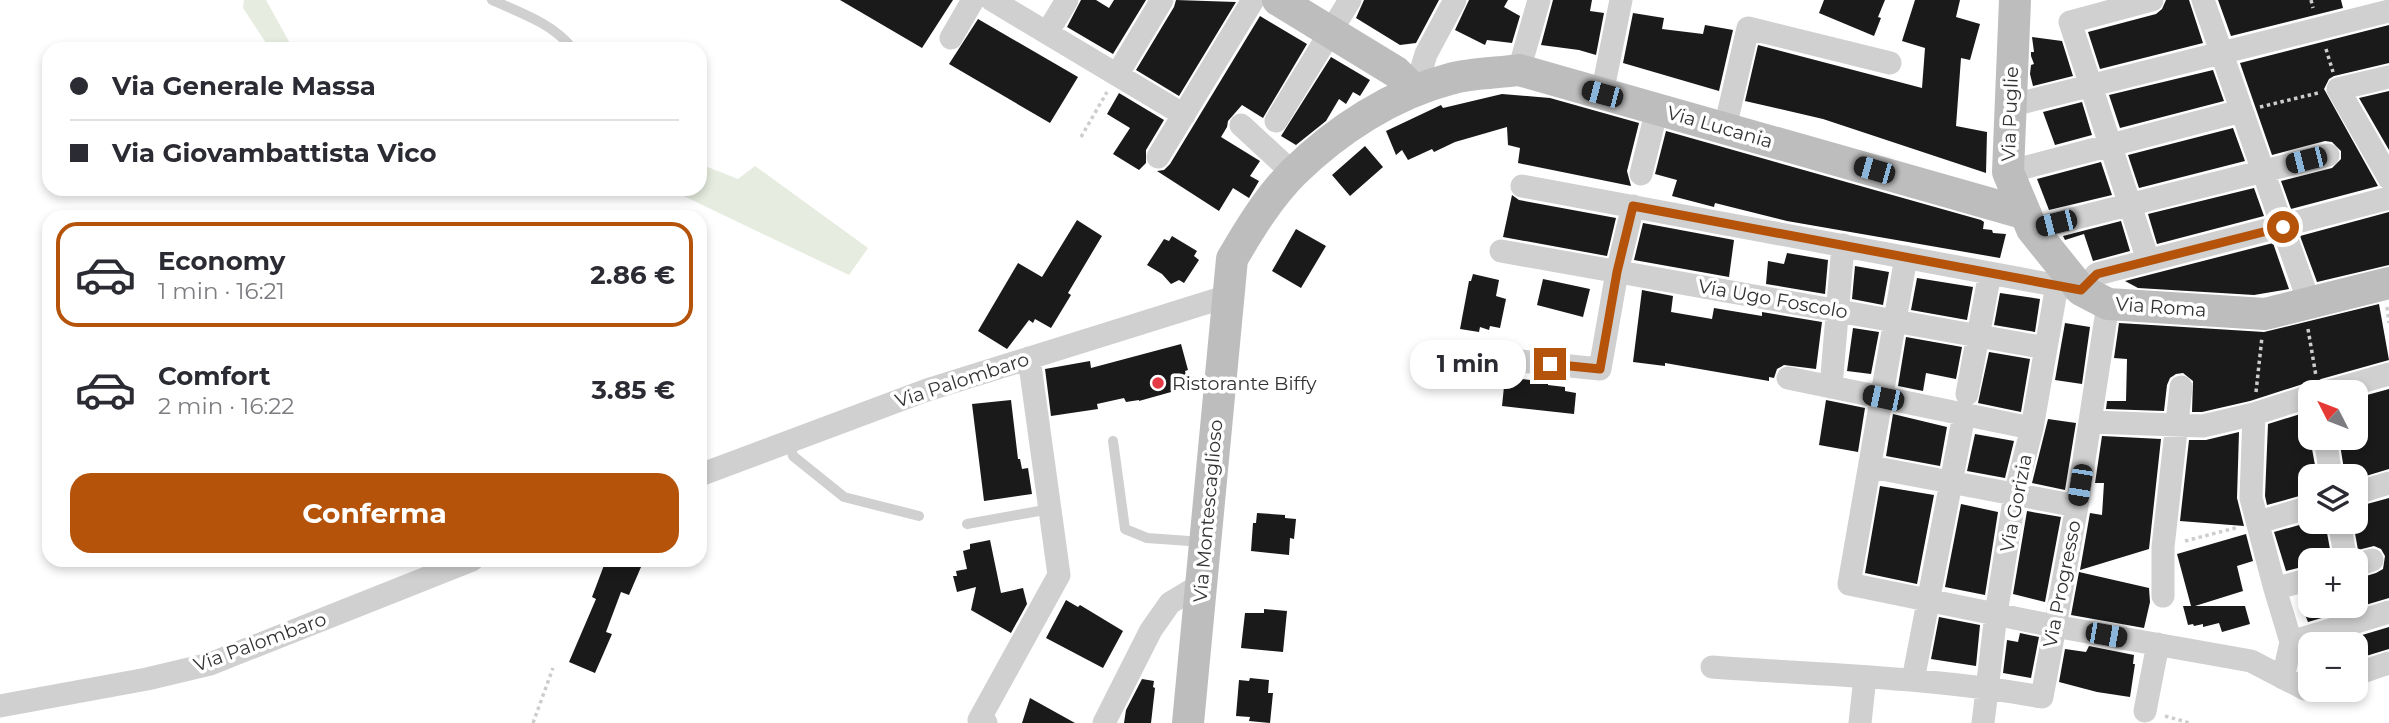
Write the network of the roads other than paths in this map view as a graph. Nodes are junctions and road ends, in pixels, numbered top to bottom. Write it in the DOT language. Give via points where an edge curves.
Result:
graph roads {
  1 [pos="492,0"];
  2 [pos="974,0"];
  3 [pos="992,0"];
  4 [pos="1067,0"];
  5 [pos="1162,0"];
  6 [pos="1253,0"];
  7 [pos="1278,0"];
  8 [pos="1350,0"];
  9 [pos="1455,0"];
  10 [pos="1539,0"];
  11 [pos="1621,0"];
  12 [pos="2014,0"];
  13 [pos="2152,0"];
  14 [pos="2203,0"];
  15 [pos="2389,11"];
  16 [pos="1047,33"];
  17 [pos="1331,33"];
  18 [pos="951,38"];
  19 [pos="567,42"];
  20 [pos="2220,53"];
  21 [pos="1890,63"];
  22 [pos="1519,71"];
  23 [pos="1117,75"];
  24 [pos="2389,77"];
  25 [pos="2091,86"];
  26 [pos="1415,91"];
  27 [pos="1602,94"];
  28 [pos="2010,106"];
  29 [pos="1657,109"];
  30 [pos="2241,111"];
  31 [pos="1184,115"];
  32 [pos="1276,121"];
  33 [pos="1241,125"];
  34 [pos="1725,128"];
  35 [pos="2379,142"];
  36 [pos="2111,146"];
  37 [pos="2328,155"];
  38 [pos="1158,157"];
  39 [pos="2264,171"];
  40 [pos="2008,172"];
  41 [pos="1293,173"];
  42 [pos="1641,174"];
  43 [pos="2389,178"];
  44 [pos="1522,186"];
  45 [pos="2389,198"];
  46 [pos="2130,204"];
  47 [pos="1633,206"];
  48 [pos="2027,221"];
  49 [pos="2283,227"];
  50 [pos="1843,245"];
  51 [pos="1501,251"];
  52 [pos="1906,257"];
  53 [pos="2148,260"];
  54 [pos="1617,272"];
  55 [pos="1990,273"];
  56 [pos="2389,283"];
  57 [pos="2082,293"];
  58 [pos="1228,296"];
  59 [pos="2304,306"];
  60 [pos="1837,311"];
  61 [pos="1896,321"];
  62 [pos="1978,336"];
  63 [pos="2046,348"];
  64 [pos="1029,358"];
  65 [pos="1500,359"];
  66 [pos="2389,374"];
  67 [pos="1788,378"];
  68 [pos="2360,380"];
  69 [pos="1831,387"];
  70 [pos="2181,387"];
  71 [pos="2298,397"];
  72 [pos="1883,398"];
  73 [pos="1966,404"];
  74 [pos="2254,414"];
  75 [pos="2091,422"];
  76 [pos="2021,426"];
  77 [pos="2177,426"];
  78 [pos="1113,441"];
  79 [pos="789,442"];
  80 [pos="1871,467"];
  81 [pos="707,472"];
  82 [pos="1951,482"];
  83 [pos="2389,483"];
  84 [pos="2368,489"];
  85 [pos="2015,494"];
  86 [pos="2077,506"];
  87 [pos="1049,509"];
  88 [pos="2298,511"];
  89 [pos="919,516"];
  90 [pos="2259,522"];
  91 [pos="967,524"];
  92 [pos="1204,542"];
  93 [pos="454,567"];
  94 [pos="2298,582"];
  95 [pos="1200,586"];
  96 [pos="2286,586"];
  97 [pos="2163,596"];
  98 [pos="1929,601"];
  99 [pos="2389,612"];
  100 [pos="2368,613"];
  101 [pos="1996,614"];
  102 [pos="2346,618"];
  103 [pos="2054,626"];
  104 [pos="2291,642"];
  105 [pos="2158,644"];
  106 [pos="2389,663"];
  107 [pos="1712,667"];
  108 [pos="2368,670"];
  109 [pos="1865,677"];
  110 [pos="2283,678"];
  111 [pos="1913,680"];
  112 [pos="2298,686"];
  113 [pos="1987,687"];
  114 [pos="0,706"];
  115 [pos="2145,711"];
  116 [pos="986,723"];
  117 [pos="1104,723"];
  118 [pos="1188,723"];
  119 [pos="1860,723"];
  120 [pos="1983,723"];
  1 -- 19 [label="lane" via="542,23"];
  2 -- 18 [label="street"];
  3 -- 16 [label="street"];
  4 -- 16 [label="street"];
  5 -- 23 [label="street"];
  6 -- 31 [label="street"];
  7 -- 17 [label="street"];
  8 -- 17 [label="street"];
  9 -- 26 [label="street" via="1426,54"];
  10 -- 22 [label="street"];
  11 -- 27 [label="street"];
  12 -- 28 [label="street, Via Puglie"];
  13 -- 25 [label="street" via="2070,22"];
  14 -- 20 [label="street"];
  15 -- 20 [label="street"];
  16 -- 23 [label="street"];
  17 -- 26 [label="street" via="1396,72"];
  17 -- 32 [label="street"];
  20 -- 25 [label="street"];
  20 -- 30 [label="street"];
  21 -- 34 [label="street" via="1748,28"];
  22 -- 26 [label="street, Via Lucania" via="1451,78"];
  22 -- 27 [label="street, Via Lucania"];
  23 -- 31 [label="street"];
  24 -- 35 [label="street" via="2338,89"];
  25 -- 28 [label="street"];
  25 -- 36 [label="street"];
  26 -- 41 [label="street, Via Montescaglioso" via="1337,135"];
  27 -- 29 [label="street, Via Lucania"];
  28 -- 40 [label="street, Via Puglie"];
  29 -- 34 [label="street, Via Lucania"];
  29 -- 42 [label="street"];
  30 -- 36 [label="street"];
  30 -- 39 [label="street"];
  31 -- 38 [label="street"];
  33 -- 41 [label="street"];
  34 -- 48 [label="street, Via Lucania"];
  35 -- 43 [label="street"];
  36 -- 40 [label="street"];
  36 -- 46 [label="street"];
  37 -- 39 [label="street"];
  39 -- 46 [label="street"];
  39 -- 49 [label="street"];
  40 -- 48 [label="street, Via Puglie"];
  41 -- 58 [label="street, Via Montescaglioso" via="1254,221 1232,259"];
  44 -- 47 [label="street, Via Roma"];
  45 -- 49 [label="street"];
  46 -- 48 [label="street"];
  46 -- 53 [label="street"];
  47 -- 50 [label="street, Via Roma"];
  47 -- 54 [label="street"];
  48 -- 57 [label="street, Via Puglie"];
  49 -- 53 [label="street"];
  49 -- 59 [label="street" via="2304,288"];
  50 -- 52 [label="street, Via Roma"];
  50 -- 60 [label="street"];
  51 -- 54 [label="street, Via Ugo Foscolo"];
  52 -- 55 [label="street, Via Roma"];
  52 -- 61 [label="street"];
  53 -- 57 [label="street" via="2097,274"];
  54 -- 60 [label="street, Via Ugo Foscolo"];
  54 -- 65 [label="street" via="1600,369"];
  55 -- 57 [label="street, Via Roma"];
  55 -- 62 [label="street"];
  56 -- 59 [label="street, Via Roma"];
  57 -- 59 [label="street, Via Roma" via="2264,314"];
  57 -- 63 [label="street, Via Gorizia"];
  57 -- 75 [label="street, Via Progresso"];
  58 -- 64 [label="street, Via Palombaro"];
  58 -- 92 [label="street, Via Montescaglioso"];
  60 -- 61 [label="street, Via Ugo Foscolo"];
  60 -- 69 [label="street"];
  61 -- 62 [label="street, Via Ugo Foscolo"];
  61 -- 72 [label="street"];
  62 -- 63 [label="street, Via Ugo Foscolo"];
  62 -- 73 [label="street"];
  63 -- 85 [label="street, Via Gorizia"];
  64 -- 79 [label="street, Via Palombaro"];
  64 -- 87 [label="street"];
  66 -- 68 [label="street"];
  67 -- 69 [label="street"];
  69 -- 72 [label="street"];
  70 -- 77 [label="street"];
  71 -- 74 [label="street"];
  72 -- 73 [label="street"];
  72 -- 80 [label="street"];
  73 -- 76 [label="street"];
  73 -- 82 [label="street"];
  74 -- 77 [label="street" via="2203,426"];
  74 -- 90 [label="street" via="2251,498"];
  75 -- 77 [label="street"];
  75 -- 86 [label="street, Via Progresso"];
  77 -- 97 [label="street" via="2163,547"];
  78 -- 92 [label="lane" via="1125,528 1147,538"];
  79 -- 81 [label="street, Via Palombaro"];
  79 -- 89 [label="lane" via="793,456 844,496"];
  80 -- 82 [label="street"];
  80 -- 98 [label="street" via="1849,584"];
  82 -- 85 [label="street"];
  82 -- 98 [label="street"];
  83 -- 84 [label="street"];
  85 -- 86 [label="street"];
  85 -- 101 [label="street, Via Gorizia"];
  86 -- 103 [label="street, Via Progresso"];
  87 -- 91 [label="lane"];
  87 -- 116 [label="street" via="1059,575 979,720"];
  88 -- 90 [label="street"];
  90 -- 104 [label="street"];
  92 -- 95 [label="street, Via Montescaglioso"];
  93 -- 114 [label="street, Via Palombaro" via="211,664"];
  94 -- 96 [label="street"];
  95 -- 117 [label="street" via="1170,603 1150,630"];
  95 -- 118 [label="street, Via Montescaglioso"];
  98 -- 101 [label="street"];
  98 -- 111 [label="street"];
  99 -- 100 [label="street"];
  101 -- 103 [label="street"];
  101 -- 113 [label="street, Via Gorizia"];
  102 -- 104 [label="street"];
  103 -- 105 [label="street"];
  103 -- 113 [label="street, Via Progresso" via="2042,698"];
  104 -- 110 [label="street"];
  105 -- 110 [label="street" via="2251,662"];
  105 -- 115 [label="street"];
  106 -- 108 [label="street"];
  107 -- 109 [label="street"];
  109 -- 111 [label="street"];
  109 -- 119 [label="street"];
  110 -- 112 [label="street"];
  111 -- 113 [label="street"];
  113 -- 120 [label="street, Via Gorizia"];
}
